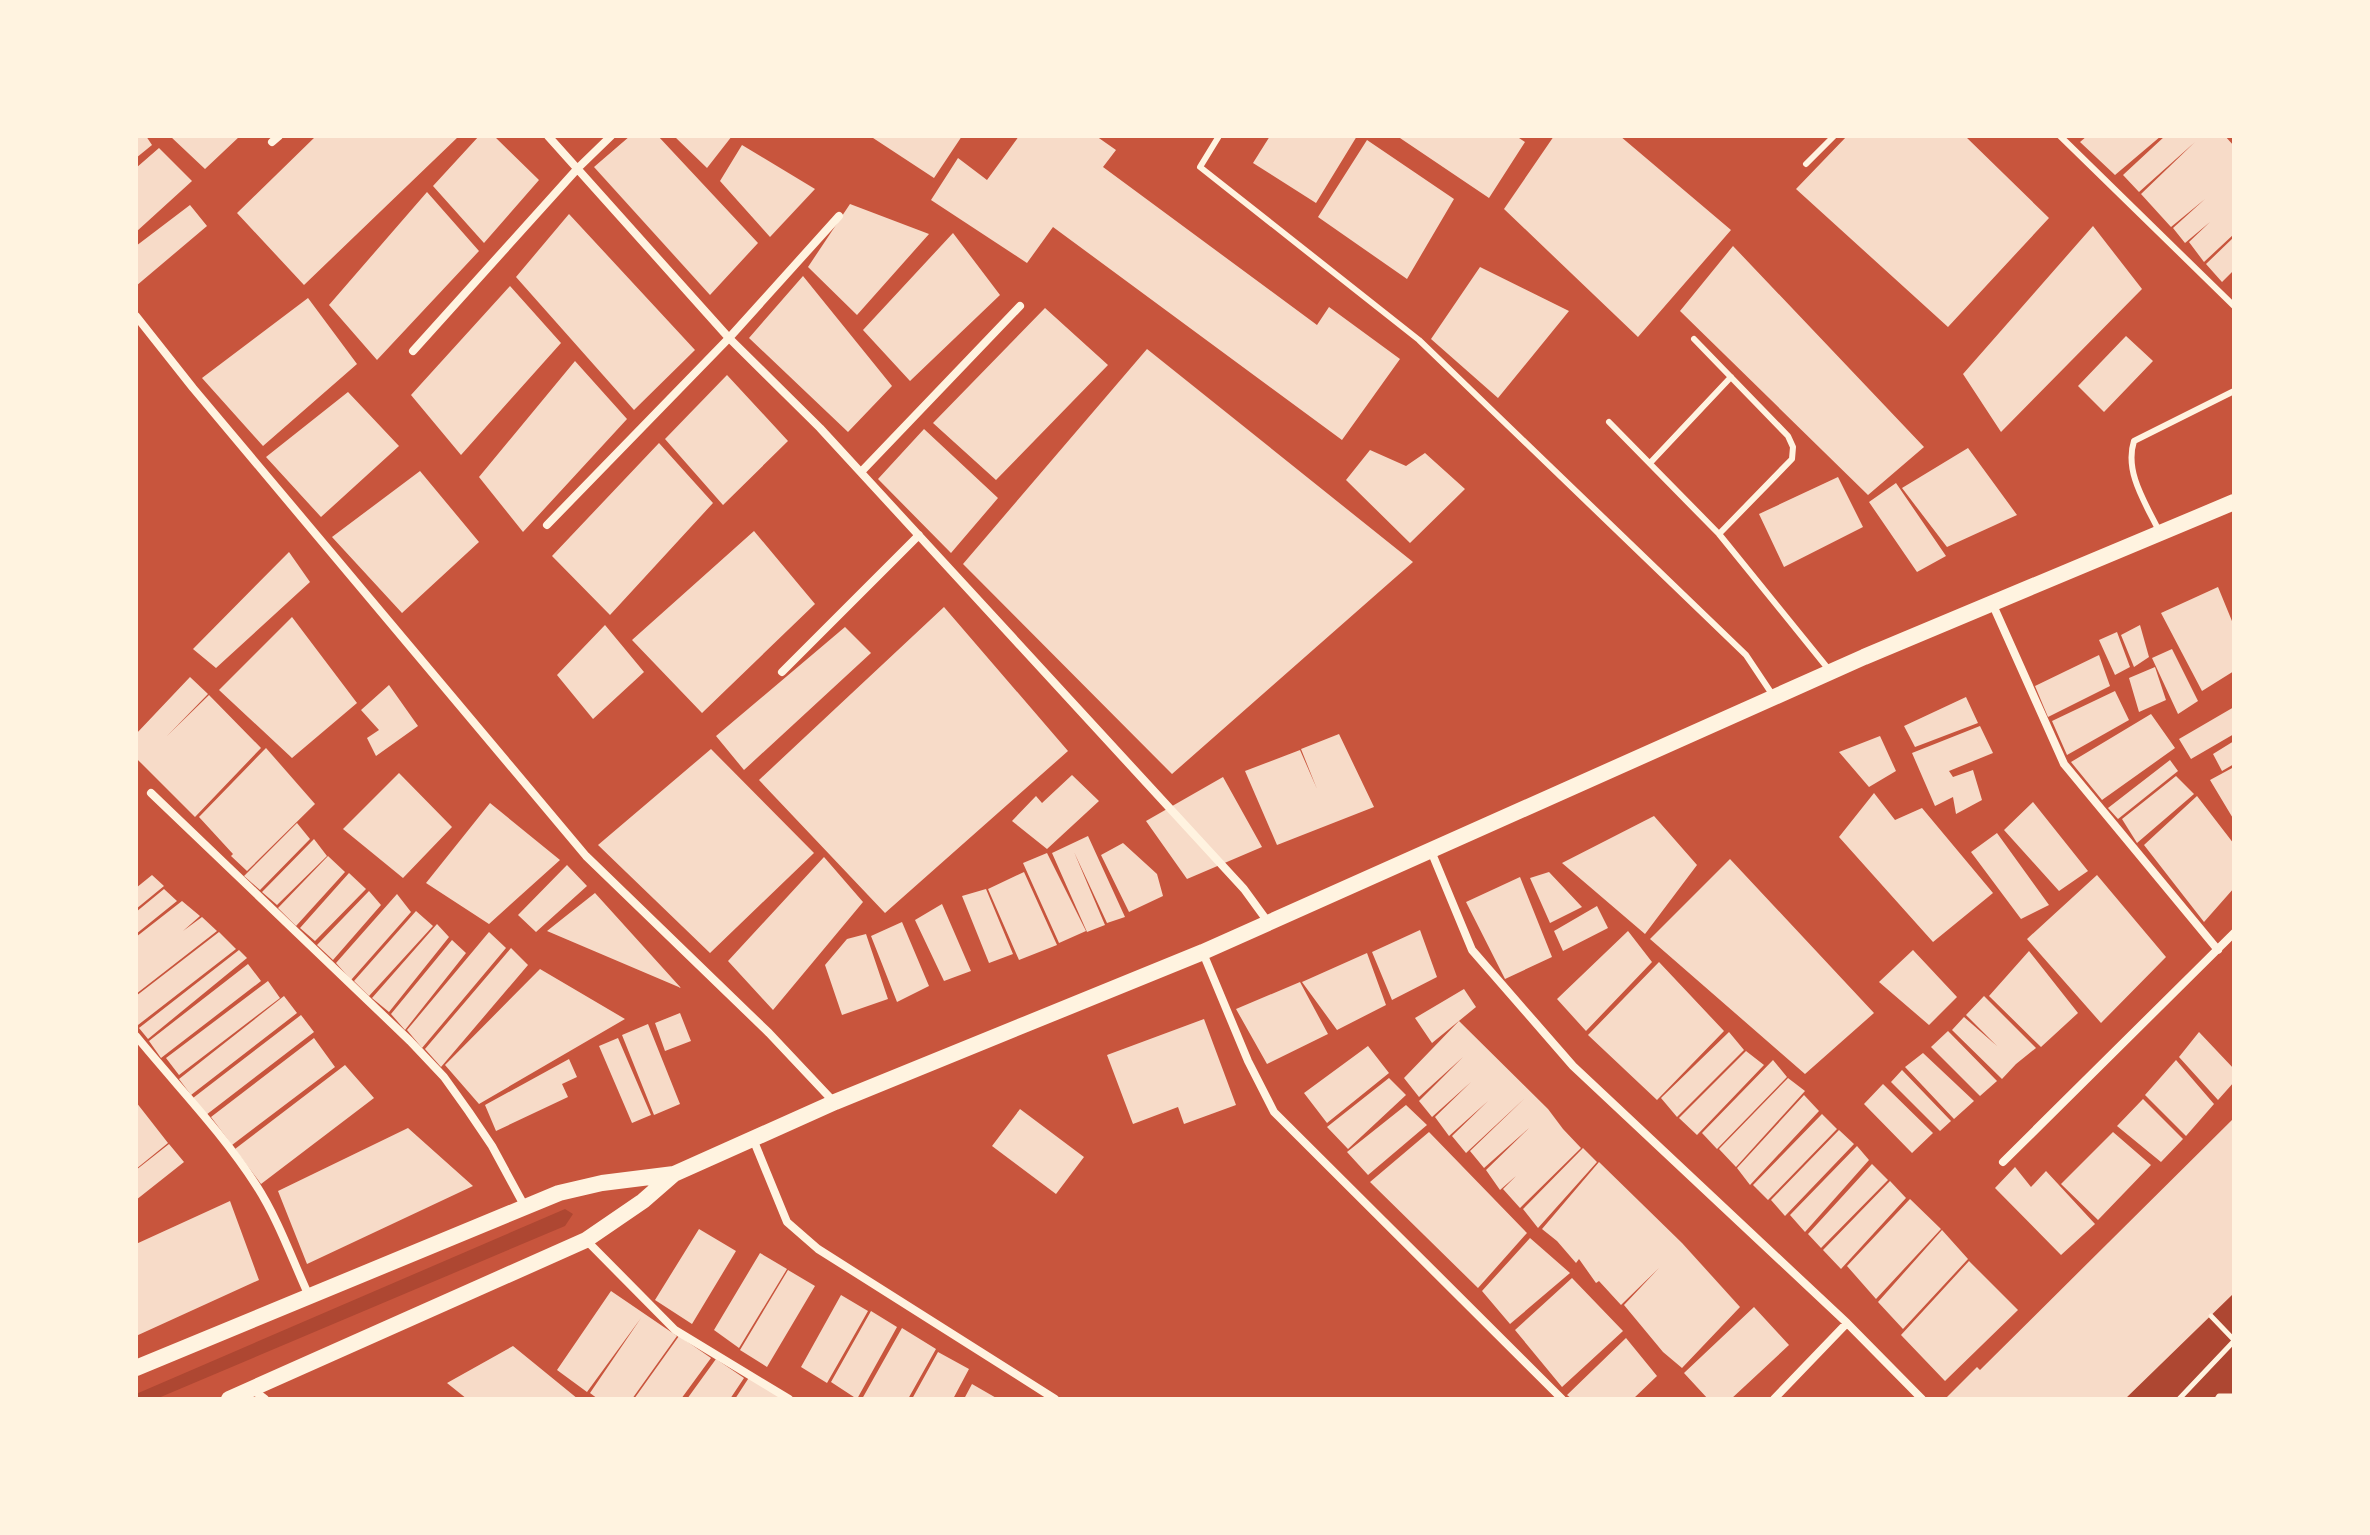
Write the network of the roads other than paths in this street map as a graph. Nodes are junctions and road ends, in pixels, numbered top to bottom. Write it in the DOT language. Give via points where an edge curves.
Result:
graph roads {
  1 [pos="548,136"];
  2 [pos="611,136"];
  3 [pos="1219,136"];
  4 [pos="1834,136"];
  5 [pos="2060,136"];
  6 [pos="1806,164"];
  7 [pos="578,168"];
  8 [pos="839,216"];
  9 [pos="1020,306"];
  10 [pos="2234,306"];
  11 [pos="136,316"];
  12 [pos="729,338"];
  13 [pos="1694,339"];
  14 [pos="413,351"];
  15 [pos="1731,377"];
  16 [pos="2234,391"];
  17 [pos="1609,422"];
  18 [pos="1650,463"];
  19 [pos="861,472"];
  20 [pos="2234,502"];
  21 [pos="547,525"];
  22 [pos="2159,532"];
  23 [pos="1719,534"];
  24 [pos="919,535"];
  25 [pos="1991,602"];
  26 [pos="782,672"];
  27 [pos="1831,672"];
  28 [pos="1774,697"];
  29 [pos="151,793"];
  30 [pos="1431,851"];
  31 [pos="1268,922"];
  32 [pos="2234,933"];
  33 [pos="2218,950"];
  34 [pos="1203,952"];
  35 [pos="136,1036"];
  36 [pos="835,1102"];
  37 [pos="753,1139"];
  38 [pos="2003,1162"];
  39 [pos="674,1174"];
  40 [pos="525,1207"];
  41 [pos="586,1240"];
  42 [pos="309,1297"];
  43 [pos="1847,1323"];
  44 [pos="136,1368"];
  45 [pos="259,1394"];
  46 [pos="229,1399"];
  47 [pos="789,1399"];
  48 [pos="1055,1399"];
  49 [pos="1562,1399"];
  50 [pos="1774,1399"];
  51 [pos="1922,1399"];
  1 -- 7 [label="street"];
  2 -- 7 [label="street"];
  3 -- 28 [label="lane" via="1200,167 1419,340 1746,655"];
  4 -- 6 [label="lane"];
  5 -- 10 [label="lane"];
  7 -- 12 [label="street"];
  7 -- 14 [label="street"];
  8 -- 12 [label="street"];
  9 -- 19 [label="street"];
  11 -- 36 [label="street" via="586,856"];
  12 -- 19 [label="street"];
  12 -- 21 [label="street"];
  13 -- 15 [label="lane"];
  15 -- 18 [label="lane"];
  15 -- 23 [label="lane" via="1793,447 1792,459"];
  16 -- 22 [label="lane" via="2134,441 2133,472"];
  17 -- 18 [label="lane"];
  18 -- 23 [label="lane"];
  19 -- 24 [label="street"];
  20 -- 22 [label="main road"];
  22 -- 25 [label="main road"];
  23 -- 27 [label="lane"];
  24 -- 26 [label="street"];
  24 -- 31 [label="street" via="1244,889"];
  25 -- 27 [label="main road"];
  25 -- 33 [label="street" via="2064,764"];
  27 -- 28 [label="main road"];
  28 -- 30 [label="main road"];
  29 -- 40 [label="street" via="444,1077 492,1146"];
  30 -- 31 [label="main road"];
  30 -- 43 [label="street" via="1472,950 1573,1066"];
  31 -- 34 [label="main road"];
  32 -- 33 [label="street"];
  33 -- 38 [label="street"];
  34 -- 36 [label="main road"];
  34 -- 49 [label="street" via="1274,1112"];
  35 -- 42 [label="street" via="257,1186"];
  36 -- 37 [label="main road"];
  37 -- 39 [label="main road"];
  37 -- 48 [label="street" via="787,1222 818,1249"];
  39 -- 40 [label="main road" via="602,1183"];
  39 -- 41 [label="main road"];
  40 -- 42 [label="main road"];
  41 -- 45 [label="main road"];
  41 -- 47 [label="street" via="675,1330"];
  42 -- 44 [label="main road"];
  43 -- 50 [label="street"];
  43 -- 51 [label="street"];
  45 -- 46 [label="main road"];
}
